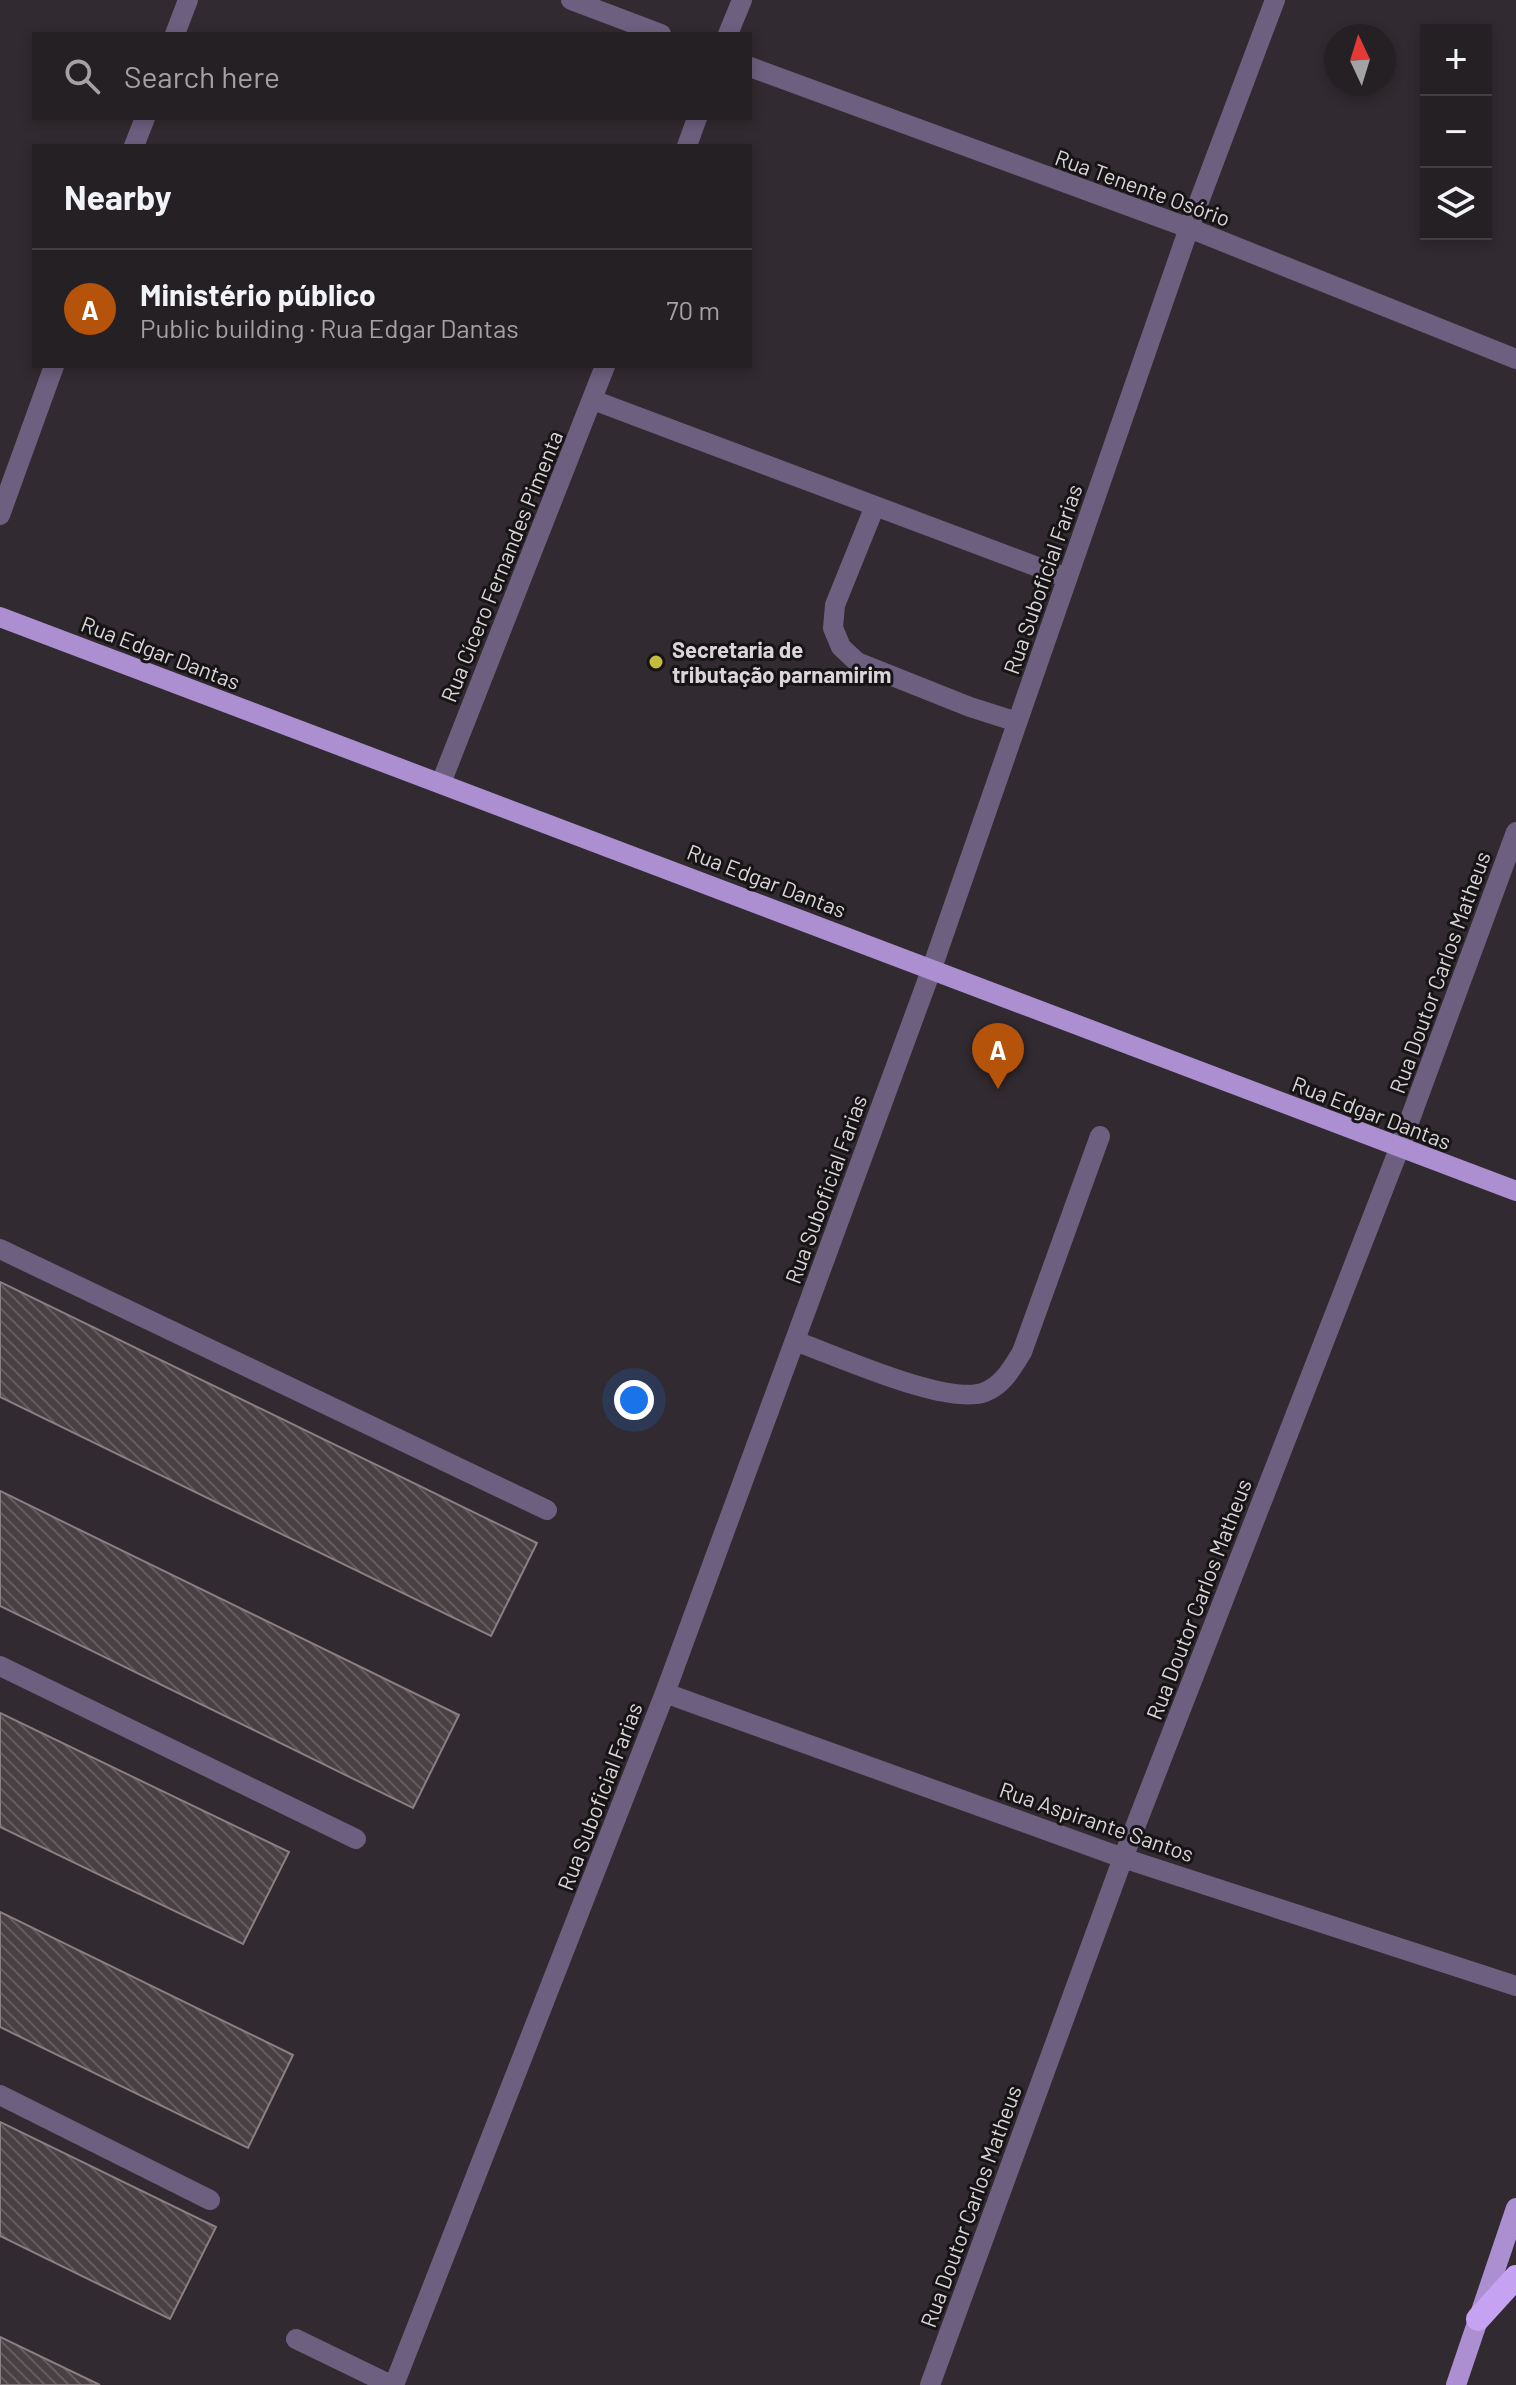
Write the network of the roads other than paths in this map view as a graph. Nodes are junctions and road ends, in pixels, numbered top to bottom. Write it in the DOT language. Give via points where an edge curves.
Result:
graph roads {
  1 [pos="188,0"];
  2 [pos="571,0"];
  3 [pos="742,0"];
  4 [pos="1275,0"];
  5 [pos="176,32"];
  6 [pos="656,32"];
  7 [pos="729,32"];
  8 [pos="752,68"];
  9 [pos="144,120"];
  10 [pos="696,120"];
  11 [pos="135,144"];
  12 [pos="688,144"];
  13 [pos="1189,228"];
  14 [pos="1516,359"];
  15 [pos="53,368"];
  16 [pos="604,368"];
  17 [pos="593,400"];
  18 [pos="875,506"];
  19 [pos="0,515"];
  20 [pos="1067,578"];
  21 [pos="0,617"];
  22 [pos="1017,722"];
  23 [pos="441,783"];
  24 [pos="1516,832"];
  25 [pos="932,968"];
  26 [pos="1100,1136"];
  27 [pos="1399,1149"];
  28 [pos="1516,1191"];
  29 [pos="0,1249"];
  30 [pos="795,1341"];
  31 [pos="547,1510"];
  32 [pos="0,1666"];
  33 [pos="665,1693"];
  34 [pos="356,1839"];
  35 [pos="1123,1858"];
  36 [pos="1516,1986"];
  37 [pos="0,2095"];
  38 [pos="210,2200"];
  39 [pos="1516,2208"];
  40 [pos="1516,2277"];
  41 [pos="1478,2319"];
  42 [pos="296,2339"];
  43 [pos="392,2385"];
  44 [pos="930,2385"];
  45 [pos="1456,2385"];
  1 -- 5 [label="street"];
  2 -- 6 [label="street"];
  3 -- 7 [label="street"];
  4 -- 13 [label="street, Rua Suboficial Farias"];
  8 -- 13 [label="street, Rua Tenente Osório"];
  9 -- 11 [label="street"];
  10 -- 12 [label="street"];
  13 -- 14 [label="street, Rua Tenente Osório"];
  13 -- 20 [label="street, Rua Suboficial Farias"];
  15 -- 19 [label="street"];
  16 -- 17 [label="street, Rua Cícero Fernandes Pimenta"];
  17 -- 18 [label="street"];
  17 -- 23 [label="street, Rua Cícero Fernandes Pimenta"];
  18 -- 20 [label="street"];
  18 -- 22 [label="street" via="835,605 833,628 841,647 857,662"];
  20 -- 22 [label="street, Rua Suboficial Farias"];
  21 -- 23 [label="main road, Rua Edgar Dantas"];
  22 -- 25 [label="street, Rua Suboficial Farias"];
  23 -- 25 [label="main road, Rua Edgar Dantas"];
  24 -- 27 [label="street, Rua Doutor Carlos Matheus"];
  25 -- 27 [label="main road, Rua Edgar Dantas"];
  25 -- 30 [label="street, Rua Suboficial Farias"];
  26 -- 30 [label="street" via="1022,1352 1008,1376 986,1392 963,1397 933,1391"];
  27 -- 28 [label="main road, Rua Edgar Dantas"];
  27 -- 35 [label="street, Rua Doutor Carlos Matheus"];
  29 -- 31 [label="street"];
  30 -- 33 [label="street, Rua Suboficial Farias"];
  32 -- 34 [label="street"];
  33 -- 35 [label="street, Rua Aspirante Santos"];
  33 -- 43 [label="street, Rua Suboficial Farias"];
  35 -- 36 [label="street, Rua Aspirante Santos"];
  35 -- 44 [label="street, Rua Doutor Carlos Matheus"];
  37 -- 38 [label="street"];
  39 -- 41 [label="main road"];
  40 -- 41 [label="highway"];
  41 -- 45 [label="main road"];
  42 -- 43 [label="street, Rua Suboficial Farias"];
}
